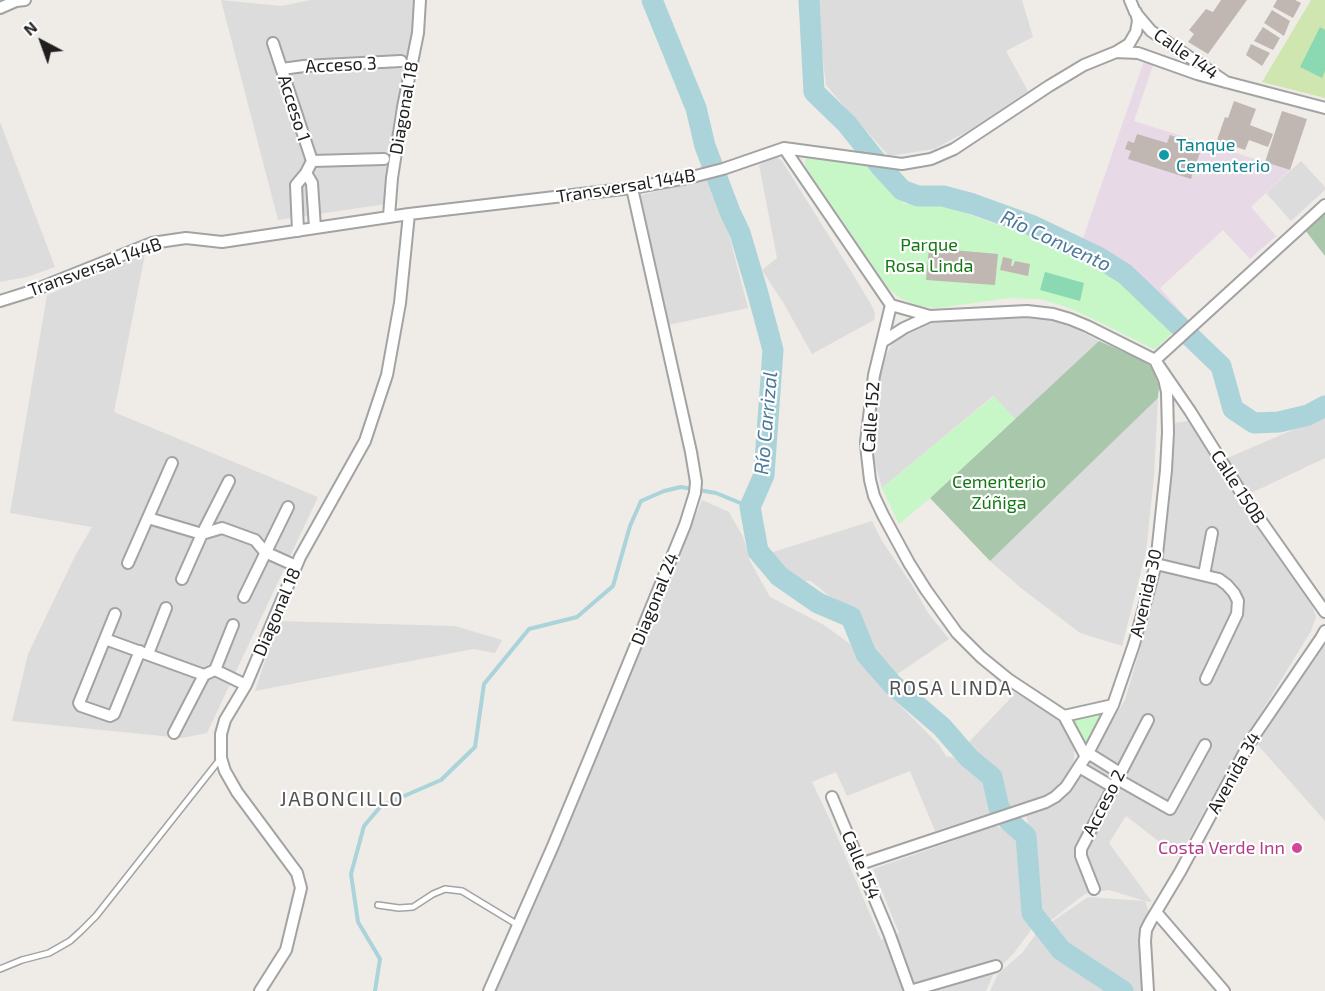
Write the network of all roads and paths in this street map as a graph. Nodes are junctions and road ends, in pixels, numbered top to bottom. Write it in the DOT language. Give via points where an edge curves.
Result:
graph roads {
  1 [pos="25,0"];
  2 [pos="420,0"];
  3 [pos="1130,0"];
  4 [pos="0,8"];
  5 [pos="1136,12"];
  6 [pos="273,44"];
  7 [pos="1116,52"];
  8 [pos="401,62"];
  9 [pos="282,69"];
  10 [pos="1227,82"];
  11 [pos="1325,108"];
  12 [pos="784,148"];
  13 [pos="384,159"];
  14 [pos="312,161"];
  15 [pos="306,173"];
  16 [pos="632,188"];
  17 [pos="1325,204"];
  18 [pos="409,214"];
  19 [pos="389,216"];
  20 [pos="315,228"];
  21 [pos="298,231"];
  22 [pos="0,301"];
  23 [pos="891,305"];
  24 [pos="930,316"];
  25 [pos="882,342"];
  26 [pos="1155,360"];
  27 [pos="172,463"];
  28 [pos="229,481"];
  29 [pos="288,507"];
  30 [pos="148,518"];
  31 [pos="1212,532"];
  32 [pos="202,534"];
  33 [pos="265,552"];
  34 [pos="128,563"];
  35 [pos="1156,564"];
  36 [pos="296,566"];
  37 [pos="1204,575"];
  38 [pos="182,579"];
  39 [pos="244,597"];
  40 [pos="166,608"];
  41 [pos="1325,612"];
  42 [pos="115,614"];
  43 [pos="233,626"];
  44 [pos="1325,631"];
  45 [pos="105,639"];
  46 [pos="144,653"];
  47 [pos="209,672"];
  48 [pos="1206,679"];
  49 [pos="246,685"];
  50 [pos="1113,705"];
  51 [pos="1064,716"];
  52 [pos="1148,720"];
  53 [pos="174,733"];
  54 [pos="1205,745"];
  55 [pos="220,758"];
  56 [pos="1084,759"];
  57 [pos="1117,780"];
  58 [pos="832,796"];
  59 [pos="860,864"];
  60 [pos="1094,889"];
  61 [pos="378,905"];
  62 [pos="1156,912"];
  63 [pos="518,925"];
  64 [pos="996,966"];
  65 [pos="0,969"];
  66 [pos="260,991"];
  67 [pos="489,991"];
  68 [pos="910,991"];
  69 [pos="1148,991"];
  70 [pos="1224,991"];
  1 -- 4 [label="street"];
  2 -- 19 [label="street, Diagonal 18"];
  3 -- 5 [label="street, Calle 144"];
  5 -- 7 [label="street" via="1136,32 1129,44"];
  5 -- 10 [label="street, Calle 144" via="1151,31"];
  6 -- 9 [label="street, Acceso 1"];
  7 -- 10 [label="street, Transversal 144B" via="1138,53"];
  7 -- 12 [label="street, Transversal 144B" via="1084,65 954,149 931,159 902,164"];
  8 -- 9 [label="street, Acceso 3"];
  9 -- 14 [label="street, Acceso 1"];
  10 -- 11 [label="street, Calle 144"];
  12 -- 16 [label="street, Transversal 144B" via="723,169"];
  12 -- 23 [label="street"];
  13 -- 14 [label="street"];
  14 -- 15 [label="street, Acceso 1"];
  15 -- 20 [label="street" via="312,183"];
  15 -- 21 [label="street, Acceso 1" via="296,185"];
  16 -- 18 [label="street, Transversal 144B"];
  16 -- 63 [label="street, Diagonal 24" via="691,452 695,493 595,746"];
  17 -- 26 [label="street"];
  18 -- 19 [label="street, Transversal 144B"];
  18 -- 36 [label="street, Diagonal 18" via="400,303 369,430"];
  19 -- 20 [label="street, Transversal 144B"];
  20 -- 21 [label="street, Transversal 144B"];
  21 -- 22 [label="street, Transversal 144B" via="222,242 186,238 152,243"];
  23 -- 24 [label="street"];
  23 -- 25 [label="street, Calle 152"];
  24 -- 25 [label="street"];
  24 -- 26 [label="street" via="1040,312 1070,319"];
  25 -- 51 [label="street, Calle 152" via="867,442 870,480 883,515 926,590 957,633 1008,679"];
  26 -- 35 [label="street, Avenida 30" via="1167,386 1168,402 1166,470"];
  26 -- 41 [label="street, Calle 150B"];
  27 -- 30 [label="street"];
  28 -- 32 [label="street"];
  29 -- 33 [label="street"];
  30 -- 32 [label="street"];
  30 -- 34 [label="street"];
  31 -- 37 [label="street"];
  32 -- 33 [label="street" via="222,528 255,540"];
  32 -- 38 [label="street"];
  33 -- 36 [label="street"];
  33 -- 39 [label="street"];
  35 -- 37 [label="street"];
  35 -- 50 [label="street, Avenida 30"];
  36 -- 49 [label="street, Diagonal 18"];
  37 -- 48 [label="street" via="1227,585 1238,601 1237,614"];
  40 -- 46 [label="street"];
  42 -- 45 [label="street"];
  43 -- 47 [label="street"];
  44 -- 62 [label="street, Avenida 34" via="1250,742"];
  45 -- 46 [label="street"];
  45 -- 46 [label="street" via="79,702 81,706 114,714"];
  46 -- 47 [label="street"];
  47 -- 49 [label="street"];
  47 -- 53 [label="street"];
  49 -- 55 [label="street, Diagonal 18" via="225,720"];
  50 -- 51 [label="street"];
  50 -- 56 [label="street, Avenida 30"];
  51 -- 56 [label="street, Calle 152"];
  52 -- 57 [label="street, Acceso 2"];
  54 -- 57 [label="street" via="1170,809"];
  55 -- 65 [label="lane" via="81,931 49,953"];
  55 -- 66 [label="street" via="237,792 297,873 301,888 286,950"];
  56 -- 57 [label="street"];
  56 -- 57 [label="street"];
  56 -- 59 [label="street, Avenida 30" via="1060,793 1046,802"];
  57 -- 60 [label="street, Acceso 2" via="1081,849"];
  58 -- 59 [label="street, Calle 154"];
  59 -- 68 [label="street, Calle 154"];
  61 -- 63 [label="lane" via="414,907 433,894 462,891"];
  62 -- 69 [label="street, Avenida 34" via="1146,930"];
  62 -- 70 [label="street"];
  63 -- 67 [label="street, Diagonal 24"];
  64 -- 68 [label="street"];
}
